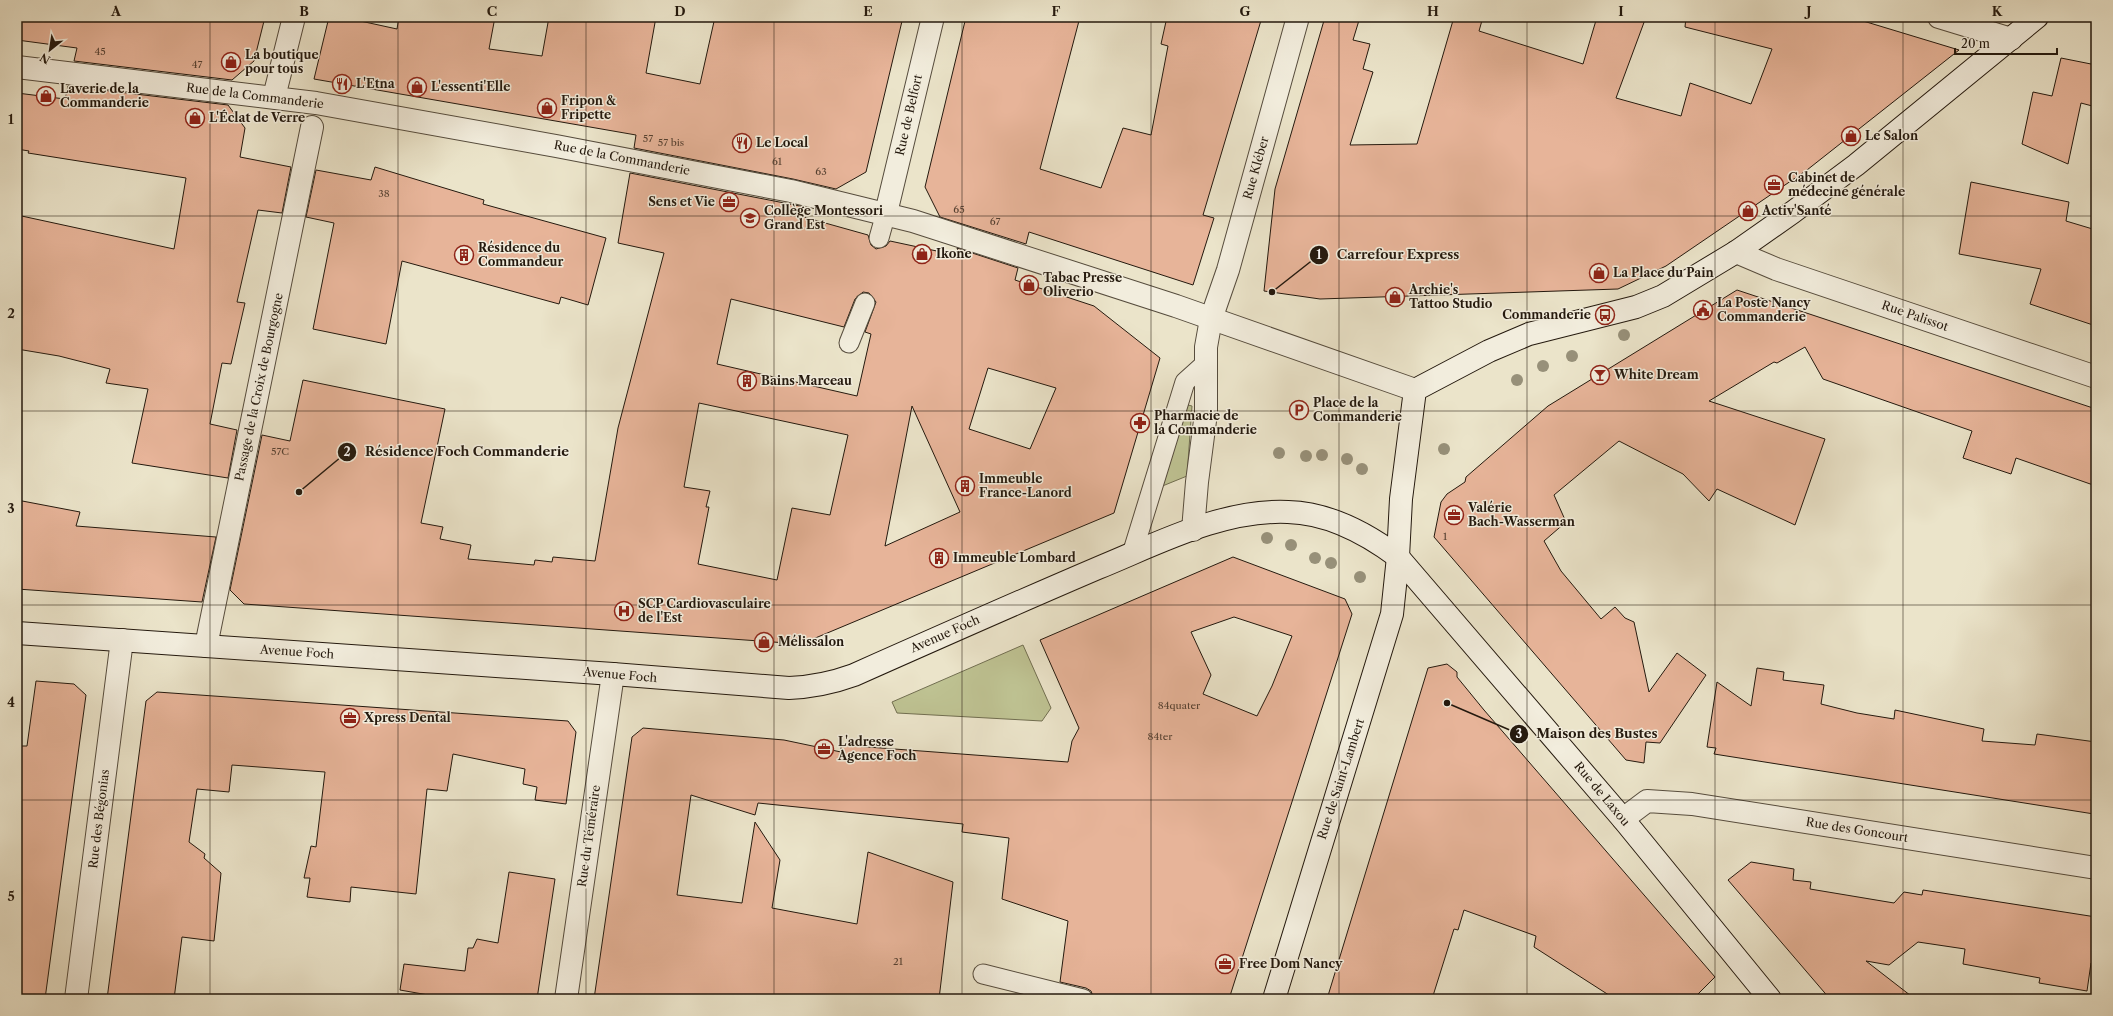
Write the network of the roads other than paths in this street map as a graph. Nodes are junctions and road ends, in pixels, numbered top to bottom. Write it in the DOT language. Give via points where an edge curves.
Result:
graph roads {
  1 [pos="294,17"];
  2 [pos="933,17"];
  3 [pos="1298,17"];
  4 [pos="1939,17"];
  5 [pos="2037,17"];
  6 [pos="2011,38"];
  7 [pos="17,67"];
  8 [pos="274,97"];
  9 [pos="312,127"];
  10 [pos="886,213"];
  11 [pos="879,238"];
  12 [pos="1736,252"];
  13 [pos="865,303"];
  14 [pos="1211,319"];
  15 [pos="849,343"];
  16 [pos="1205,364"];
  17 [pos="2096,377"];
  18 [pos="1415,390"];
  19 [pos="1193,530"];
  20 [pos="1132,554"];
  21 [pos="1398,557"];
  22 [pos="17,633"];
  23 [pos="122,640"];
  24 [pos="206,646"];
  25 [pos="613,674"];
  26 [pos="1624,819"];
  27 [pos="2096,868"];
  28 [pos="983,974"];
  29 [pos="76,999"];
  30 [pos="566,999"];
  31 [pos="1082,999"];
  32 [pos="1274,999"];
  33 [pos="1770,999"];
  1 -- 8 [label="street"];
  2 -- 10 [label="street, Rue de Belfort"];
  3 -- 14 [label="street, Rue Kléber" via="1228,270"];
  4 -- 6 [label="street"];
  5 -- 6 [label="street"];
  6 -- 12 [label="street" via="1856,165"];
  7 -- 8 [label="street, Rue de la Commanderie"];
  8 -- 10 [label="street, Rue de la Commanderie" via="675,168"];
  9 -- 24 [label="street, Passage de la Croix de Bourgogne"];
  10 -- 11 [label="lane"];
  10 -- 14 [label="street, Rue de la Commanderie"];
  12 -- 17 [label="street, Rue Palissot" via="1776,269"];
  12 -- 18 [label="street" via="1663,296 1636,307 1529,334 1489,351"];
  13 -- 15 [label="lane"];
  14 -- 16 [label="street"];
  14 -- 18 [label="street"];
  16 -- 19 [label="street" via="1206,413 1196,482"];
  16 -- 20 [label="lane" via="1185,382"];
  18 -- 21 [label="street" via="1401,499"];
  19 -- 20 [label="street, Avenue Foch"];
  19 -- 21 [label="street" via="1249,514 1288,512 1314,515 1346,525 1375,540"];
  20 -- 25 [label="street, Avenue Foch" via="832,683 789,688"];
  21 -- 26 [label="street, Rue de Laxou"];
  21 -- 32 [label="street, Rue de Saint-Lambert" via="1392,614"];
  22 -- 23 [label="street, Avenue Foch"];
  23 -- 24 [label="street, Avenue Foch"];
  23 -- 29 [label="street, Rue des Bégonias"];
  24 -- 25 [label="street, Avenue Foch"];
  25 -- 30 [label="street, Rue du Téméraire"];
  26 -- 27 [label="street, Rue des Goncourt" via="1647,801 1692,804"];
  26 -- 33 [label="street, Rue de Laxou"];
  28 -- 31 [label="lane"];
}
